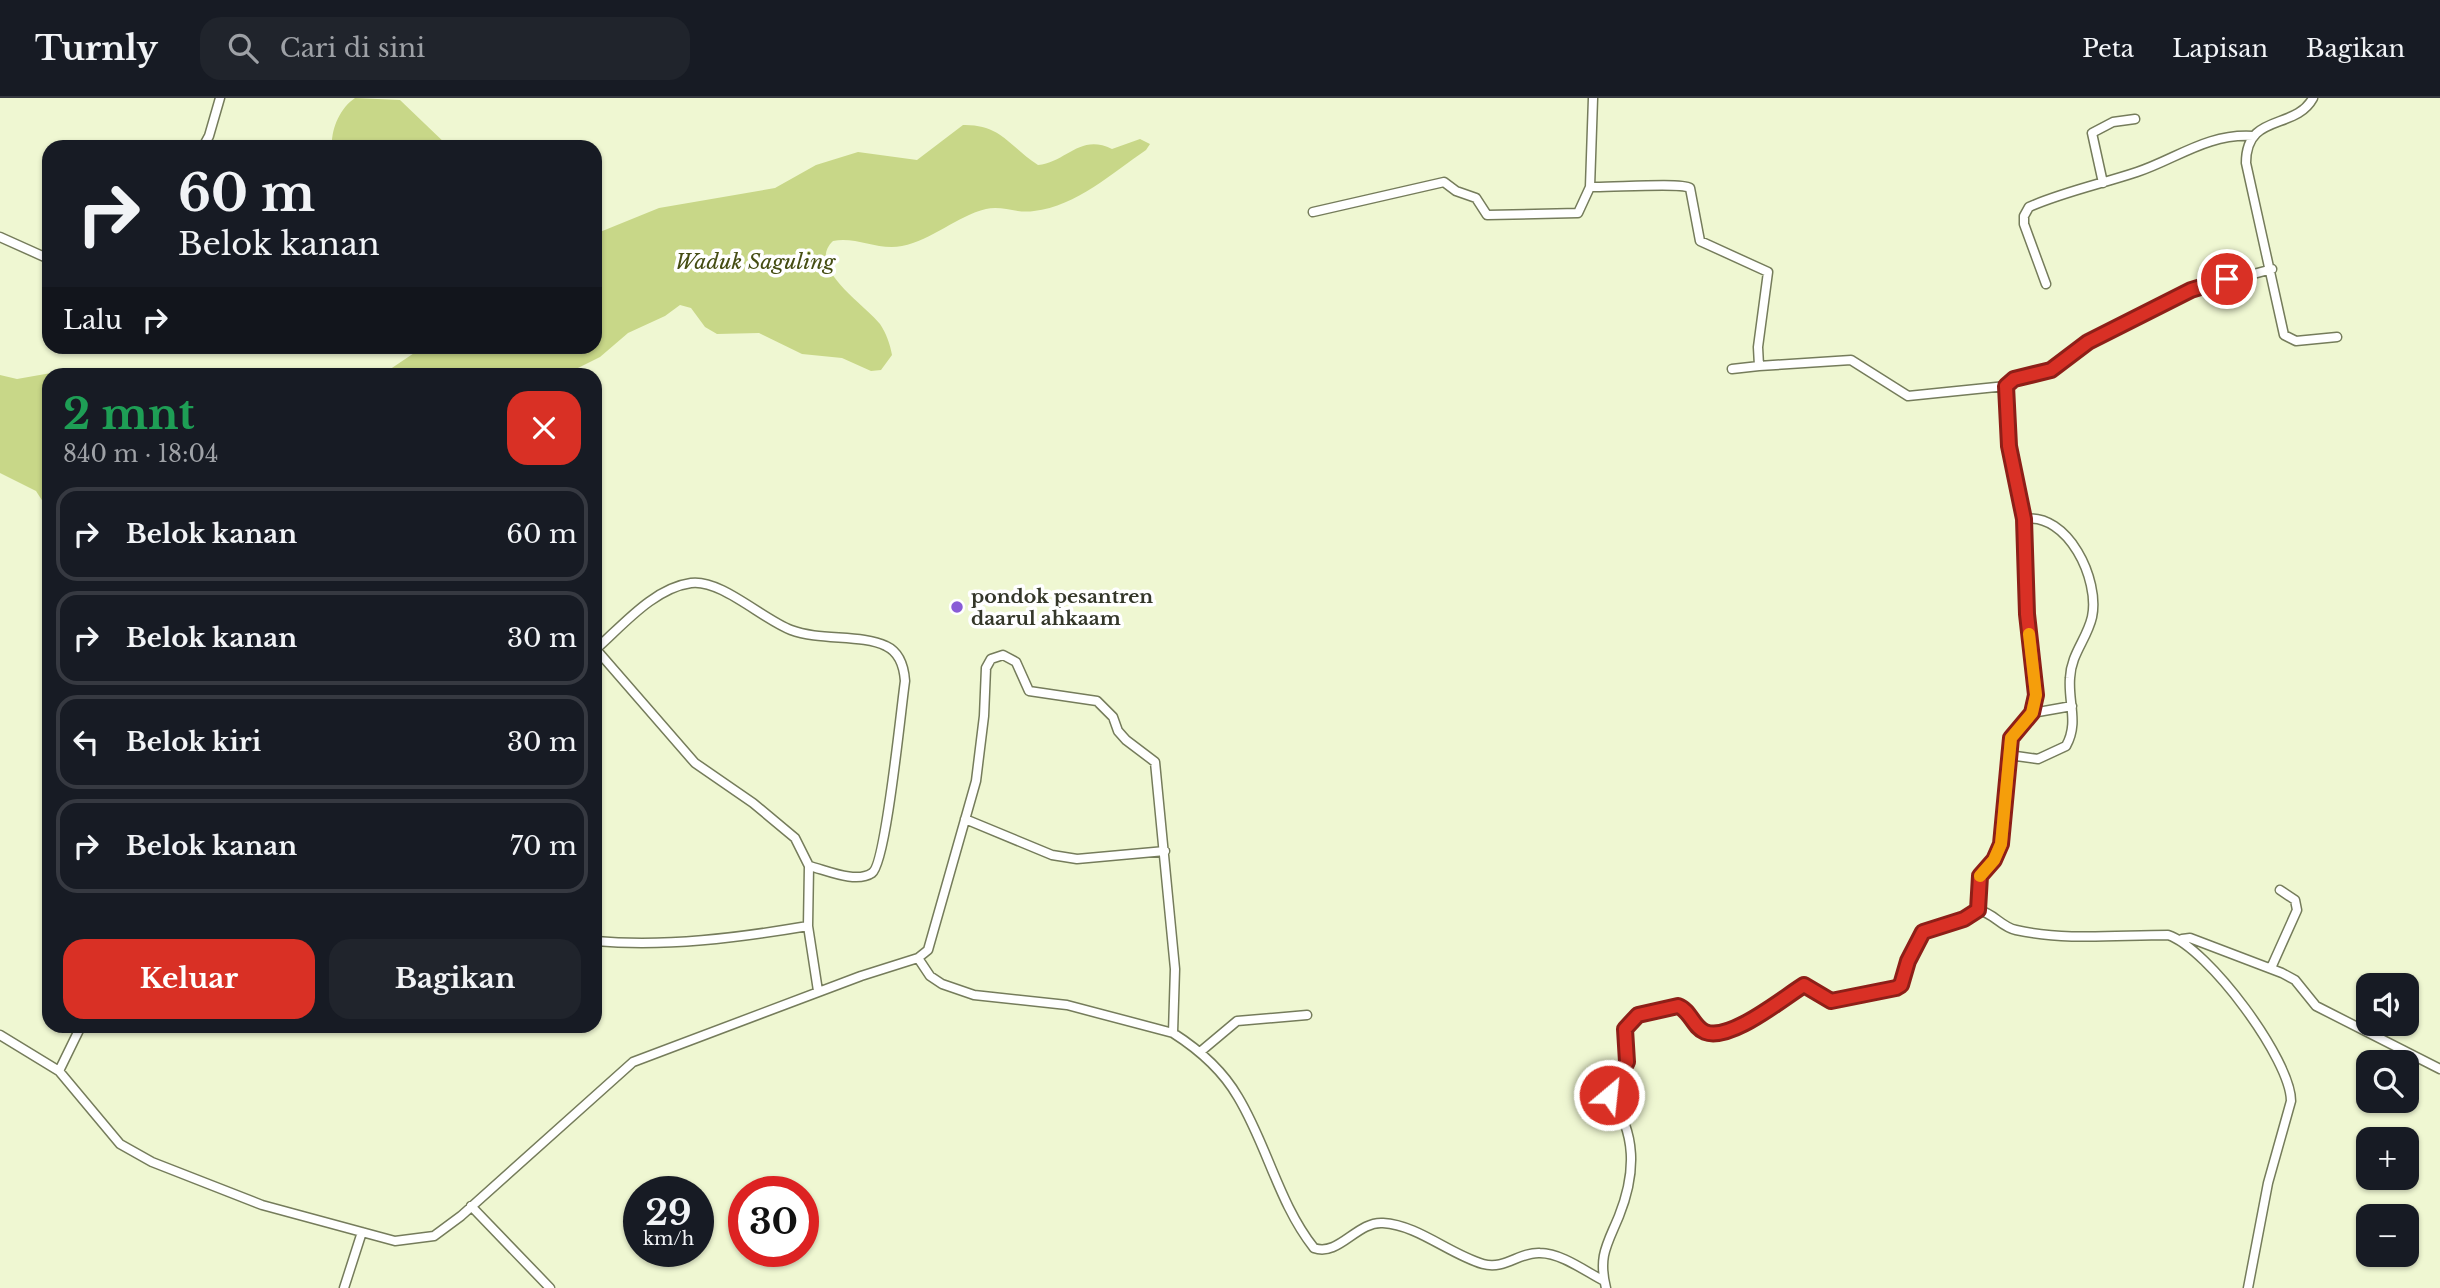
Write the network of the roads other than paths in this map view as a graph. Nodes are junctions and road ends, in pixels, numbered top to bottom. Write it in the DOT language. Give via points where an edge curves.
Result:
graph roads {
  1 [pos="219,98"];
  2 [pos="1593,98"];
  3 [pos="2313,98"];
  4 [pos="2135,119"];
  5 [pos="2253,136"];
  6 [pos="206,140"];
  7 [pos="2103,183"];
  8 [pos="1590,187"];
  9 [pos="1313,212"];
  10 [pos="0,237"];
  11 [pos="42,256"];
  12 [pos="2272,268"];
  13 [pos="2046,285"];
  14 [pos="2337,337"];
  15 [pos="1759,366"];
  16 [pos="1732,369"];
  17 [pos="2006,386"];
  18 [pos="2024,519"];
  19 [pos="602,642"];
  20 [pos="602,656"];
  21 [pos="2072,706"];
  22 [pos="2032,713"];
  23 [pos="2009,755"];
  24 [pos="965,819"];
  25 [pos="1165,851"];
  26 [pos="809,866"];
  27 [pos="2280,890"];
  28 [pos="1978,910"];
  29 [pos="808,926"];
  30 [pos="2182,939"];
  31 [pos="602,942"];
  32 [pos="918,958"];
  33 [pos="2271,968"];
  34 [pos="818,991"];
  35 [pos="1307,1015"];
  36 [pos="78,1033"];
  37 [pos="1173,1033"];
  38 [pos="0,1035"];
  39 [pos="1200,1052"];
  40 [pos="2440,1069"];
  41 [pos="59,1071"];
  42 [pos="471,1206"];
  43 [pos="362,1232"];
  44 [pos="1605,1284"];
  45 [pos="344,1288"];
  46 [pos="550,1288"];
  47 [pos="2248,1288"];
  1 -- 6 [label="street"];
  2 -- 8 [label="street"];
  3 -- 5 [label="street" via="2303,110"];
  4 -- 7 [label="street" via="2101,126 2092,133"];
  5 -- 7 [label="street" via="2206,142"];
  5 -- 12 [label="street" via="2246,163"];
  7 -- 13 [label="street" via="2025,211 2024,224"];
  8 -- 9 [label="street" via="1581,210 1573,214 1487,215 1476,198 1444,182"];
  8 -- 15 [label="street" via="1690,188 1700,241 1768,272"];
  10 -- 11 [label="street"];
  12 -- 14 [label="street" via="2287,339"];
  12 -- 17 [label="street" via="2191,290 2079,347 2051,370 2014,379"];
  15 -- 16 [label="street"];
  15 -- 17 [label="street" via="1851,360 1908,396"];
  17 -- 18 [label="street" via="2009,446"];
  18 -- 21 [label="street" via="2048,521 2058,528 2082,562 2091,589 2092,616 2074,654 2069,679"];
  18 -- 22 [label="street" via="2036,695"];
  19 -- 26 [label="street" via="668,590 694,582 711,585 793,631 876,642 893,650 905,681 879,866 857,877"];
  20 -- 26 [label="street" via="695,763 795,838"];
  21 -- 22 [label="street"];
  21 -- 23 [label="street" via="2074,725 2066,746 2038,759"];
  22 -- 23 [label="street" via="2012,733"];
  23 -- 28 [label="street" via="2001,844 1980,876"];
  24 -- 25 [label="street" via="1052,855 1077,859"];
  24 -- 25 [label="street" via="980,753 986,668 992,659 1003,655 1016,662 1029,691 1101,703 1126,740 1152,757"];
  24 -- 32 [label="street" via="932,944"];
  25 -- 37 [label="street" via="1175,969"];
  26 -- 29 [label="street"];
  27 -- 33 [label="street" via="2295,900 2297,908"];
  28 -- 30 [label="street" via="2026,932"];
  28 -- 44 [label="street" via="1923,932 1896,988 1831,1001 1804,985 1741,1025 1710,1033 1678,1006 1638,1015 1628,1025 1627,1062 1609,1095 1624,1114 1629,1132 1631,1184 1603,1252"];
  29 -- 31 [label="street" via="698,942"];
  29 -- 34 [label="street"];
  30 -- 33 [label="street"];
  30 -- 47 [label="street" via="2222,977 2284,1070 2291,1088"];
  32 -- 34 [label="street"];
  32 -- 37 [label="street" via="942,985 974,995 1067,1005"];
  33 -- 40 [label="street" via="2295,980 2316,1006"];
  34 -- 42 [label="street" via="633,1062"];
  35 -- 39 [label="street" via="1237,1021"];
  36 -- 41 [label="street"];
  37 -- 39 [label="street"];
  38 -- 41 [label="street"];
  39 -- 44 [label="street" via="1237,1094 1284,1197 1314,1248 1329,1248 1365,1226 1383,1223 1480,1263 1500,1265 1531,1253 1546,1253"];
  41 -- 43 [label="street" via="120,1144 140,1156 262,1205"];
  42 -- 43 [label="street" via="442,1231 425,1238 395,1241"];
  42 -- 46 [label="street"];
  43 -- 45 [label="street"];
}
